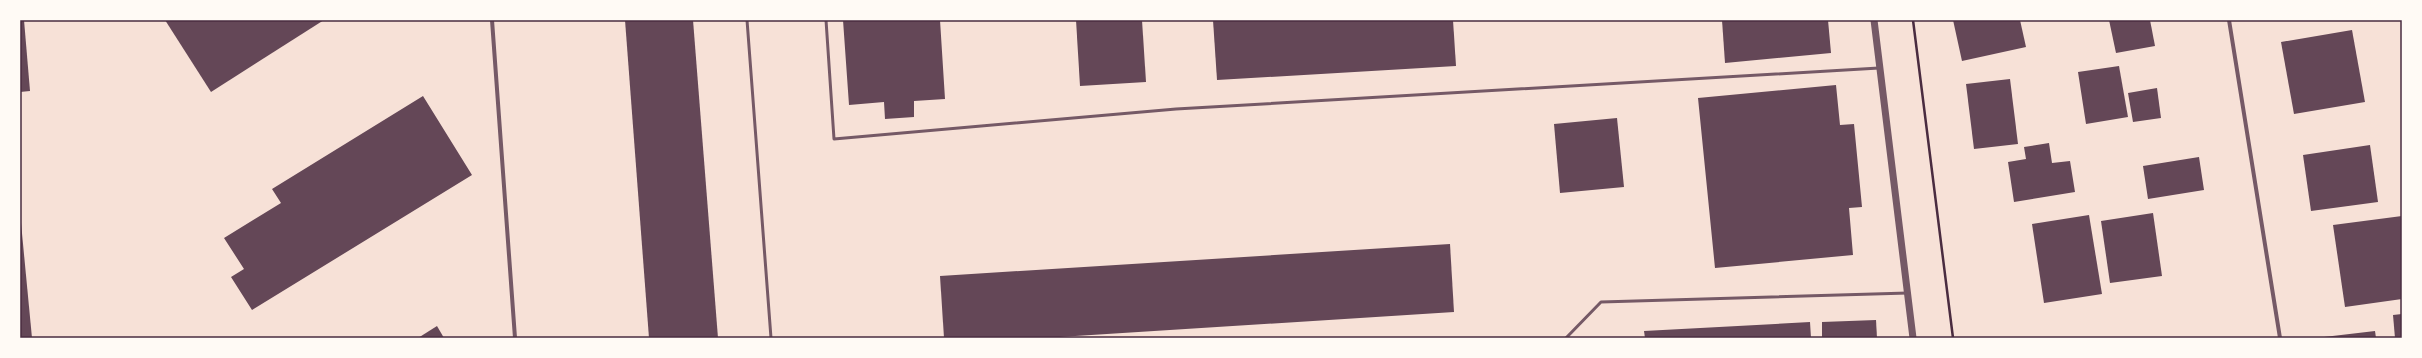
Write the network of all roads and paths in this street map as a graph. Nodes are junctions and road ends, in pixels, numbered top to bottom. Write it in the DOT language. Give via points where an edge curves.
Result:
graph roads {
  1 [pos="492,20"];
  2 [pos="747,20"];
  3 [pos="826,20"];
  4 [pos="1874,20"];
  5 [pos="1913,20"];
  6 [pos="2229,20"];
  7 [pos="1880,68"];
  8 [pos="1908,294"];
  9 [pos="515,338"];
  10 [pos="771,338"];
  11 [pos="1566,338"];
  12 [pos="1913,338"];
  13 [pos="1953,338"];
  14 [pos="2280,338"];
  1 -- 9 [label="street"];
  2 -- 10 [label="lane"];
  3 -- 7 [label="lane" via="834,139 1176,110"];
  4 -- 7 [label="street"];
  5 -- 13 [label="path"];
  6 -- 14 [label="street"];
  7 -- 8 [label="street"];
  8 -- 11 [label="lane" via="1601,302"];
  8 -- 12 [label="street"];
}
